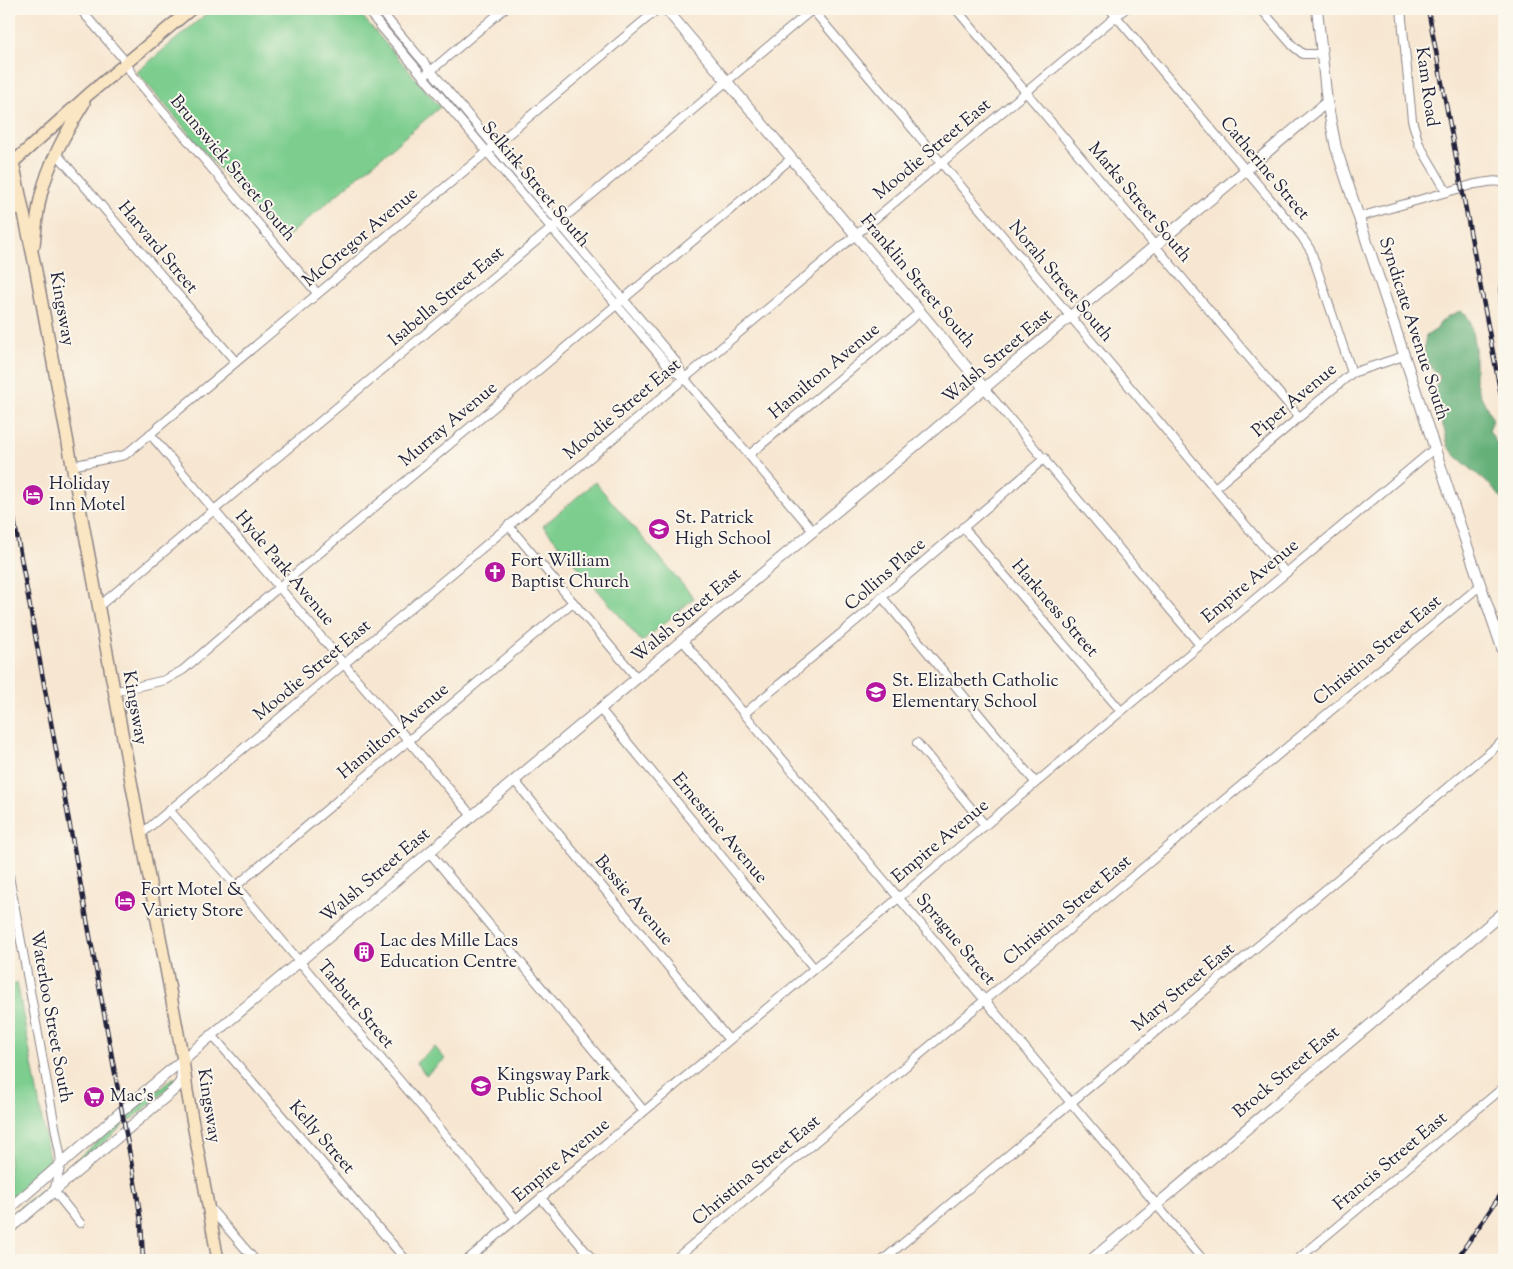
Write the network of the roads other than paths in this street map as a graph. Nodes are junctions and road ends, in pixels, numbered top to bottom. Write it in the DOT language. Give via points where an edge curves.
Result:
graph roads {
  1 [pos="80,9"];
  2 [pos="191,9"];
  3 [pos="366,9"];
  4 [pos="379,9"];
  5 [pos="504,9"];
  6 [pos="658,9"];
  7 [pos="666,9"];
  8 [pos="812,9"];
  9 [pos="956,9"];
  10 [pos="1110,9"];
  11 [pos="1125,9"];
  12 [pos="1261,9"];
  13 [pos="1317,9"];
  14 [pos="1401,9"];
  15 [pos="1116,16"];
  16 [pos="1322,54"];
  17 [pos="126,62"];
  18 [pos="431,71"];
  19 [pos="424,76"];
  20 [pos="727,80"];
  21 [pos="1026,92"];
  22 [pos="89,94"];
  23 [pos="1327,102"];
  24 [pos="494,146"];
  25 [pos="487,152"];
  26 [pos="56,153"];
  27 [pos="792,158"];
  28 [pos="941,162"];
  29 [pos="11,164"];
  30 [pos="1245,170"];
  31 [pos="1504,183"];
  32 [pos="1446,192"];
  33 [pos="9,194"];
  34 [pos="1359,217"];
  35 [pos="556,225"];
  36 [pos="856,234"];
  37 [pos="1155,245"];
  38 [pos="32,254"];
  39 [pos="317,293"];
  40 [pos="620,302"];
  41 [pos="920,312"];
  42 [pos="1070,317"];
  43 [pos="1404,356"];
  44 [pos="236,362"];
  45 [pos="1352,373"];
  46 [pos="684,378"];
  47 [pos="985,388"];
  48 [pos="1299,417"];
  49 [pos="150,434"];
  50 [pos="1435,448"];
  51 [pos="749,455"];
  52 [pos="1045,458"];
  53 [pos="71,466"];
  54 [pos="1215,488"];
  55 [pos="215,510"];
  56 [pos="508,525"];
  57 [pos="964,527"];
  58 [pos="814,531"];
  59 [pos="1286,573"];
  60 [pos="1481,585"];
  61 [pos="279,586"];
  62 [pos="882,597"];
  63 [pos="572,602"];
  64 [pos="98,607"];
  65 [pos="683,641"];
  66 [pos="1200,644"];
  67 [pos="1504,654"];
  68 [pos="344,664"];
  69 [pos="637,678"];
  70 [pos="113,692"];
  71 [pos="600,710"];
  72 [pos="1121,711"];
  73 [pos="745,713"];
  74 [pos="408,739"];
  75 [pos="1504,740"];
  76 [pos="917,743"];
  77 [pos="514,780"];
  78 [pos="1035,782"];
  79 [pos="170,811"];
  80 [pos="472,816"];
  81 [pos="985,825"];
  82 [pos="140,835"];
  83 [pos="429,852"];
  84 [pos="9,876"];
  85 [pos="236,886"];
  86 [pos="899,898"];
  87 [pos="12,908"];
  88 [pos="1504,912"];
  89 [pos="299,962"];
  90 [pos="814,968"];
  91 [pos="986,1000"];
  92 [pos="212,1035"];
  93 [pos="729,1040"];
  94 [pos="183,1060"];
  95 [pos="1504,1087"];
  96 [pos="1071,1102"];
  97 [pos="644,1112"];
  98 [pos="61,1164"];
  99 [pos="54,1192"];
  100 [pos="541,1198"];
  101 [pos="1157,1204"];
  102 [pos="208,1206"];
  103 [pos="9,1209"];
  104 [pos="516,1219"];
  105 [pos="80,1222"];
  106 [pos="9,1229"];
  107 [pos="218,1260"];
  108 [pos="255,1260"];
  109 [pos="406,1260"];
  110 [pos="467,1260"];
  111 [pos="593,1260"];
  112 [pos="674,1260"];
  113 [pos="883,1260"];
  114 [pos="1091,1260"];
  115 [pos="1203,1260"];
  116 [pos="1298,1260"];
  1 -- 17 [label="street, Brunswick Street South"];
  2 -- 17 [label="main road"];
  3 -- 19 [label="street, Selkirk Street South"];
  4 -- 18 [label="street, Selkirk Street South"];
  5 -- 18 [label="street"];
  6 -- 24 [label="street, McGregor Avenue"];
  7 -- 20 [label="street, Franklin Street South"];
  8 -- 20 [label="street, Isabella Street East"];
  8 -- 28 [label="street, Norah Street South"];
  9 -- 21 [label="street, Marks Street South"];
  10 -- 15 [label="street, Catherine Street"];
  11 -- 15 [label="street, Moodie Street East"];
  12 -- 16 [label="street" via="1303,54"];
  13 -- 16 [label="street, Syndicate Avenue South"];
  14 -- 32 [label="street, Kam Road" via="1412,120 1419,144"];
  15 -- 21 [label="street, Moodie Street East"];
  15 -- 30 [label="street, Catherine Street"];
  16 -- 23 [label="street, Syndicate Avenue South"];
  17 -- 22 [label="main road"];
  17 -- 39 [label="street, Brunswick Street South" via="131,73"];
  18 -- 19 [label="street"];
  18 -- 24 [label="street, Selkirk Street South"];
  19 -- 25 [label="street, Selkirk Street South"];
  20 -- 27 [label="street, Franklin Street South"];
  20 -- 35 [label="street, Isabella Street East"];
  21 -- 28 [label="street, Moodie Street East"];
  21 -- 37 [label="street, Marks Street South"];
  22 -- 26 [label="main road"];
  22 -- 29 [label="main road"];
  23 -- 30 [label="street, Walsh Street East"];
  23 -- 34 [label="street, Syndicate Avenue South" via="1336,148"];
  24 -- 25 [label="street, McGregor Avenue"];
  24 -- 35 [label="street, Selkirk Street South"];
  25 -- 35 [label="street, Selkirk Street South"];
  25 -- 39 [label="street, McGregor Avenue"];
  26 -- 38 [label="main road" via="41,195"];
  26 -- 44 [label="street, Harvard Street"];
  27 -- 36 [label="street, Franklin Street South"];
  27 -- 40 [label="street, Murray Avenue"];
  28 -- 36 [label="street, Moodie Street East"];
  28 -- 42 [label="street, Norah Street South"];
  29 -- 38 [label="main road, Kingsway"];
  30 -- 37 [label="street, Walsh Street East"];
  30 -- 45 [label="street, Catherine Street" via="1311,251"];
  31 -- 32 [label="street" via="1490,181"];
  32 -- 34 [label="street"];
  33 -- 38 [label="main road" via="16,201"];
  34 -- 43 [label="street, Syndicate Avenue South"];
  35 -- 40 [label="street, Selkirk Street South"];
  35 -- 55 [label="street, Isabella Street East"];
  36 -- 41 [label="street, Franklin Street South"];
  36 -- 46 [label="street, Moodie Street East"];
  37 -- 42 [label="street, Walsh Street East"];
  37 -- 48 [label="street, Marks Street South"];
  38 -- 53 [label="main road, Kingsway"];
  39 -- 44 [label="street, McGregor Avenue"];
  40 -- 46 [label="street, Selkirk Street South" via="671,369"];
  40 -- 61 [label="street, Murray Avenue"];
  41 -- 47 [label="street, Franklin Street South"];
  41 -- 51 [label="street, Hamilton Avenue"];
  42 -- 47 [label="street, Walsh Street East"];
  42 -- 54 [label="street, Norah Street South"];
  43 -- 45 [label="street, Piper Avenue"];
  43 -- 50 [label="street, Syndicate Avenue South"];
  44 -- 49 [label="street, McGregor Avenue"];
  45 -- 48 [label="street, Piper Avenue"];
  46 -- 51 [label="street, Selkirk Street South"];
  46 -- 56 [label="street, Moodie Street East"];
  47 -- 52 [label="street, Franklin Street South"];
  47 -- 58 [label="street, Walsh Street East"];
  48 -- 54 [label="street, Piper Avenue"];
  49 -- 53 [label="street, McGregor Avenue" via="125,455"];
  49 -- 55 [label="street, Hyde Park Avenue"];
  50 -- 59 [label="street, Empire Avenue"];
  50 -- 60 [label="street, Syndicate Avenue South"];
  51 -- 58 [label="street, Selkirk Street South"];
  52 -- 57 [label="street, Collins Place"];
  52 -- 66 [label="street, Franklin Street South"];
  53 -- 64 [label="main road, Kingsway"];
  54 -- 59 [label="street, Norah Street South"];
  55 -- 61 [label="street, Hyde Park Avenue"];
  55 -- 64 [label="street, Isabella Street East"];
  56 -- 63 [label="street"];
  56 -- 68 [label="street, Moodie Street East"];
  57 -- 62 [label="street, Collins Place"];
  57 -- 72 [label="street, Harkness Street"];
  58 -- 65 [label="street, Walsh Street East"];
  59 -- 66 [label="street, Empire Avenue"];
  60 -- 67 [label="street, Syndicate Avenue South"];
  60 -- 91 [label="street, Christina Street East"];
  61 -- 68 [label="street, Hyde Park Avenue"];
  61 -- 70 [label="street, Murray Avenue" via="174,675"];
  62 -- 73 [label="street, Collins Place"];
  62 -- 78 [label="street"];
  63 -- 69 [label="street"];
  63 -- 74 [label="street, Hamilton Avenue"];
  64 -- 70 [label="main road, Kingsway"];
  65 -- 69 [label="street, Walsh Street East"];
  65 -- 73 [label="street, Sprague Street"];
  66 -- 72 [label="street, Empire Avenue"];
  68 -- 74 [label="street, Hyde Park Avenue"];
  68 -- 79 [label="street, Moodie Street East"];
  69 -- 71 [label="street, Walsh Street East"];
  70 -- 82 [label="main road, Kingsway"];
  71 -- 77 [label="street, Walsh Street East"];
  71 -- 90 [label="street, Ernestine Avenue"];
  72 -- 78 [label="street, Empire Avenue"];
  73 -- 86 [label="street, Sprague Street"];
  74 -- 80 [label="street, Hyde Park Avenue"];
  74 -- 85 [label="street, Hamilton Avenue"];
  75 -- 96 [label="street, Mary Street East"];
  76 -- 81 [label="street"];
  77 -- 80 [label="street, Walsh Street East"];
  77 -- 93 [label="street, Bessie Avenue"];
  78 -- 81 [label="street, Empire Avenue"];
  79 -- 82 [label="street, Moodie Street East"];
  79 -- 85 [label="street, Tarbutt Street"];
  80 -- 83 [label="street, Walsh Street East"];
  81 -- 86 [label="street, Empire Avenue"];
  82 -- 94 [label="main road, Kingsway"];
  83 -- 89 [label="street, Walsh Street East"];
  83 -- 97 [label="street"];
  84 -- 87 [label="street, Waterloo Street South"];
  85 -- 89 [label="street, Tarbutt Street"];
  86 -- 90 [label="street, Empire Avenue"];
  86 -- 91 [label="street, Sprague Street"];
  87 -- 98 [label="street, Waterloo Street South"];
  88 -- 101 [label="street, Brock Street East"];
  89 -- 92 [label="street, Walsh Street East"];
  89 -- 104 [label="street, Tarbutt Street"];
  90 -- 93 [label="street, Empire Avenue"];
  91 -- 96 [label="street, Sprague Street"];
  91 -- 112 [label="street, Christina Street East"];
  92 -- 94 [label="street, Walsh Street East"];
  92 -- 109 [label="street, Kelly Street"];
  93 -- 97 [label="street, Empire Avenue"];
  94 -- 98 [label="street, Walsh Street East"];
  94 -- 99 [label="street" via="181,1082 175,1089"];
  94 -- 102 [label="main road, Kingsway"];
  95 -- 116 [label="street, Francis Street East"];
  96 -- 101 [label="street, Sprague Street"];
  96 -- 113 [label="street, Mary Street East"];
  97 -- 100 [label="street, Empire Avenue"];
  98 -- 99 [label="street"];
  98 -- 103 [label="street, Walsh Street East"];
  99 -- 105 [label="street"];
  99 -- 106 [label="street"];
  100 -- 104 [label="street, Empire Avenue"];
  100 -- 111 [label="street"];
  101 -- 114 [label="street, Brock Street East"];
  101 -- 115 [label="street, Sprague Street"];
  102 -- 107 [label="main road, Kingsway"];
  102 -- 108 [label="street"];
  104 -- 110 [label="street, Empire Avenue"];
}
